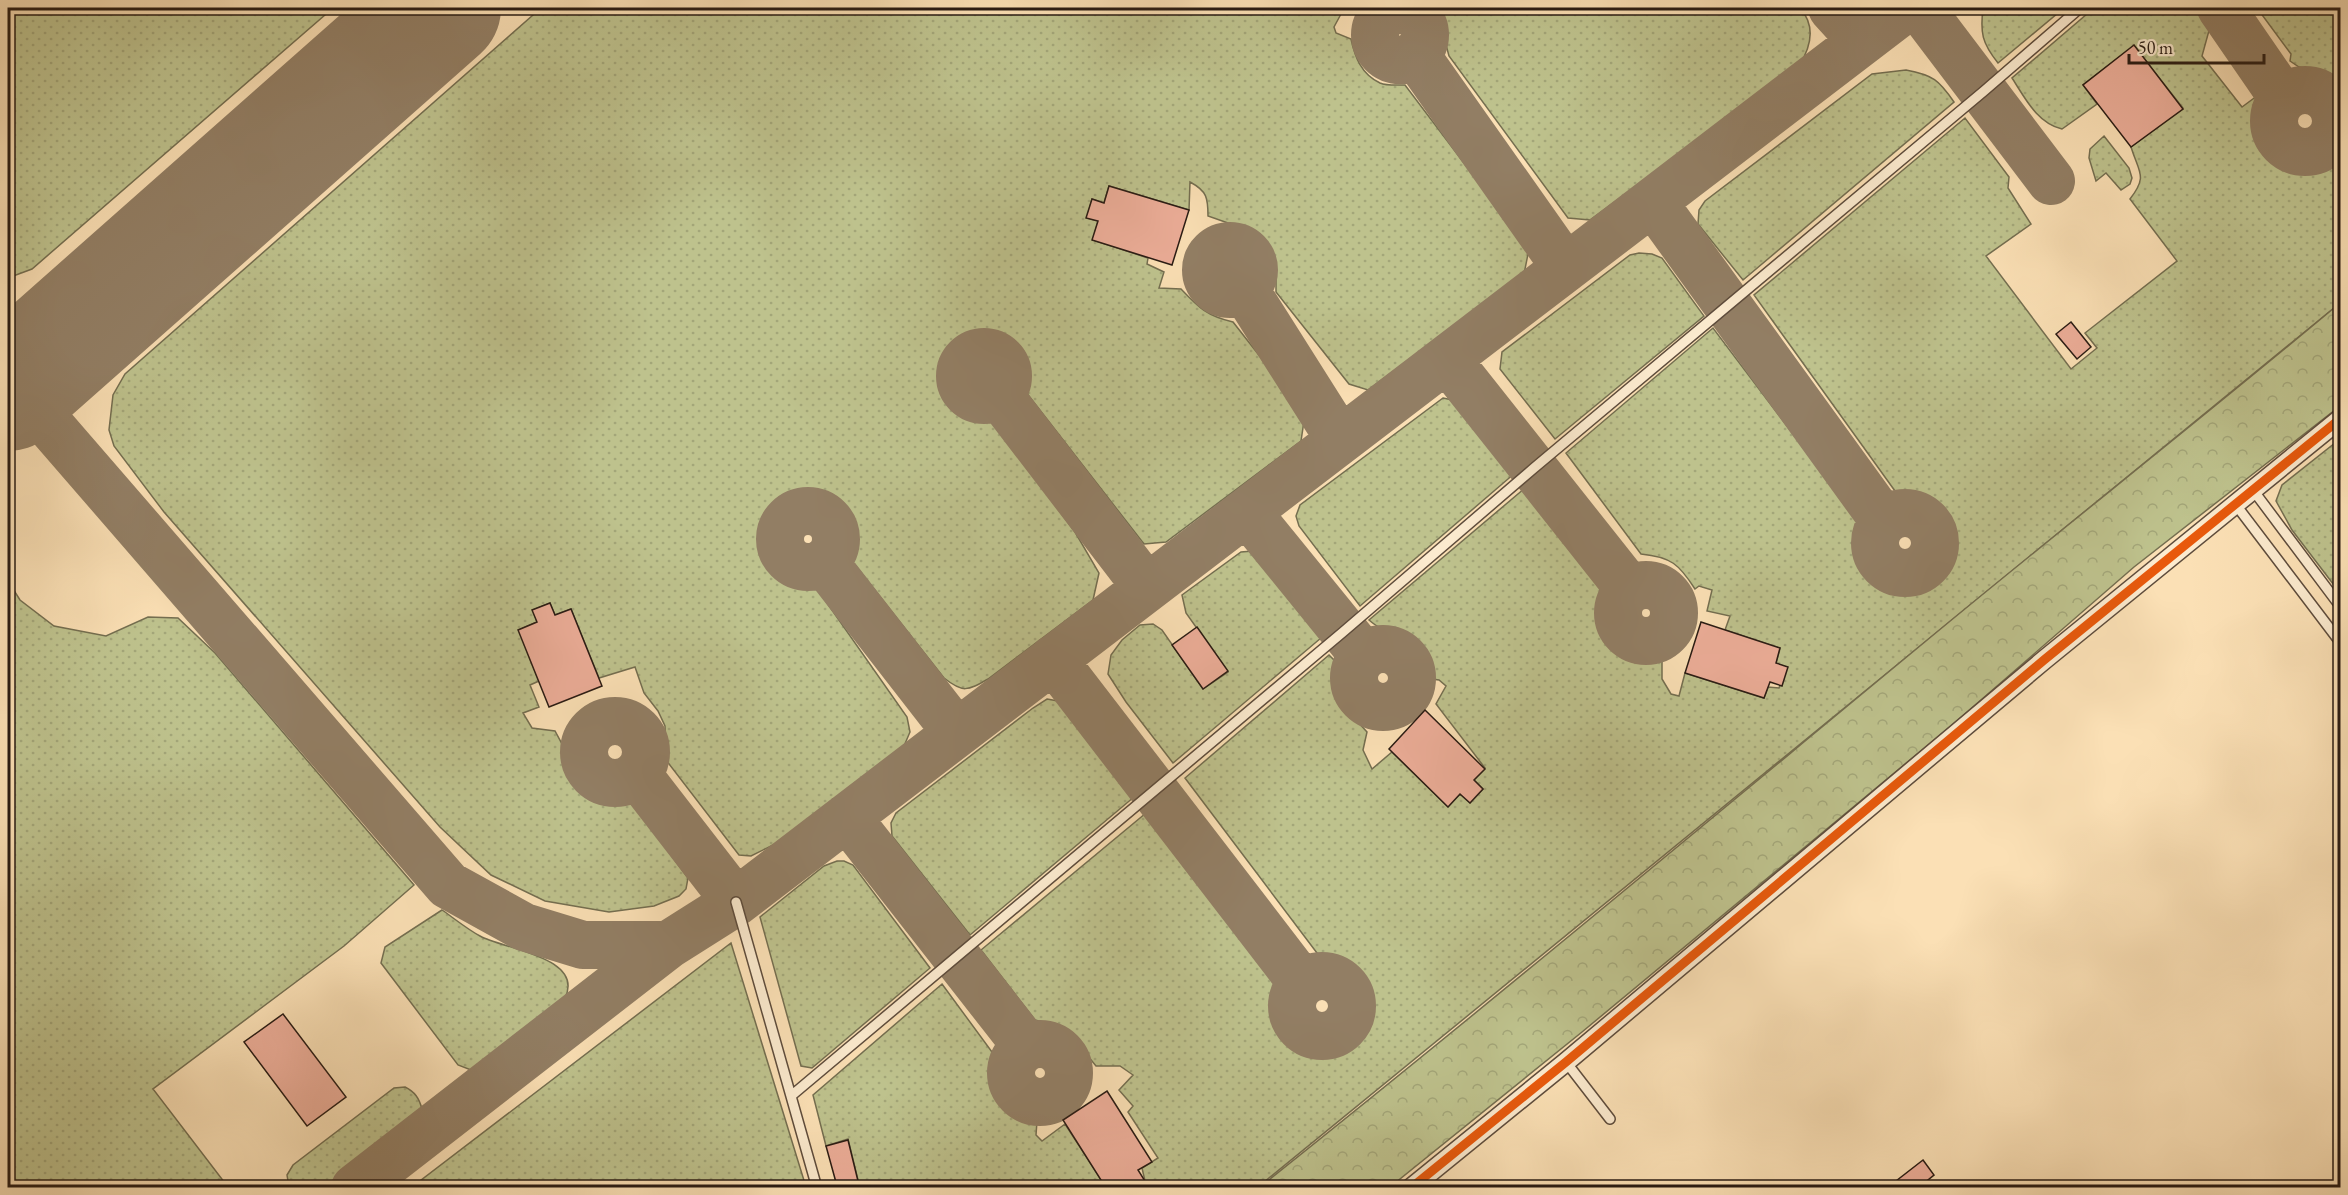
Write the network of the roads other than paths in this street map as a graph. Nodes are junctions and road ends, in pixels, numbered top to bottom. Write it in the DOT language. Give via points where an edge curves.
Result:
graph roads {
  1 [pos="2080,8"];
  2 [pos="2340,419"];
  3 [pos="2253,490"];
  4 [pos="2236,505"];
  5 [pos="2340,606"];
  6 [pos="2340,642"];
  7 [pos="736,902"];
  8 [pos="1566,1062"];
  9 [pos="791,1096"];
  10 [pos="1610,1119"];
  11 [pos="1419,1185"];
  12 [pos="817,1188"];
  1 -- 9 [label="lane"];
  2 -- 3 [label="street"];
  3 -- 4 [label="street"];
  3 -- 5 [label="lane"];
  4 -- 6 [label="lane"];
  4 -- 8 [label="street" via="2044,660"];
  7 -- 9 [label="lane"];
  8 -- 10 [label="lane"];
  8 -- 11 [label="street"];
  9 -- 12 [label="lane"];
}
